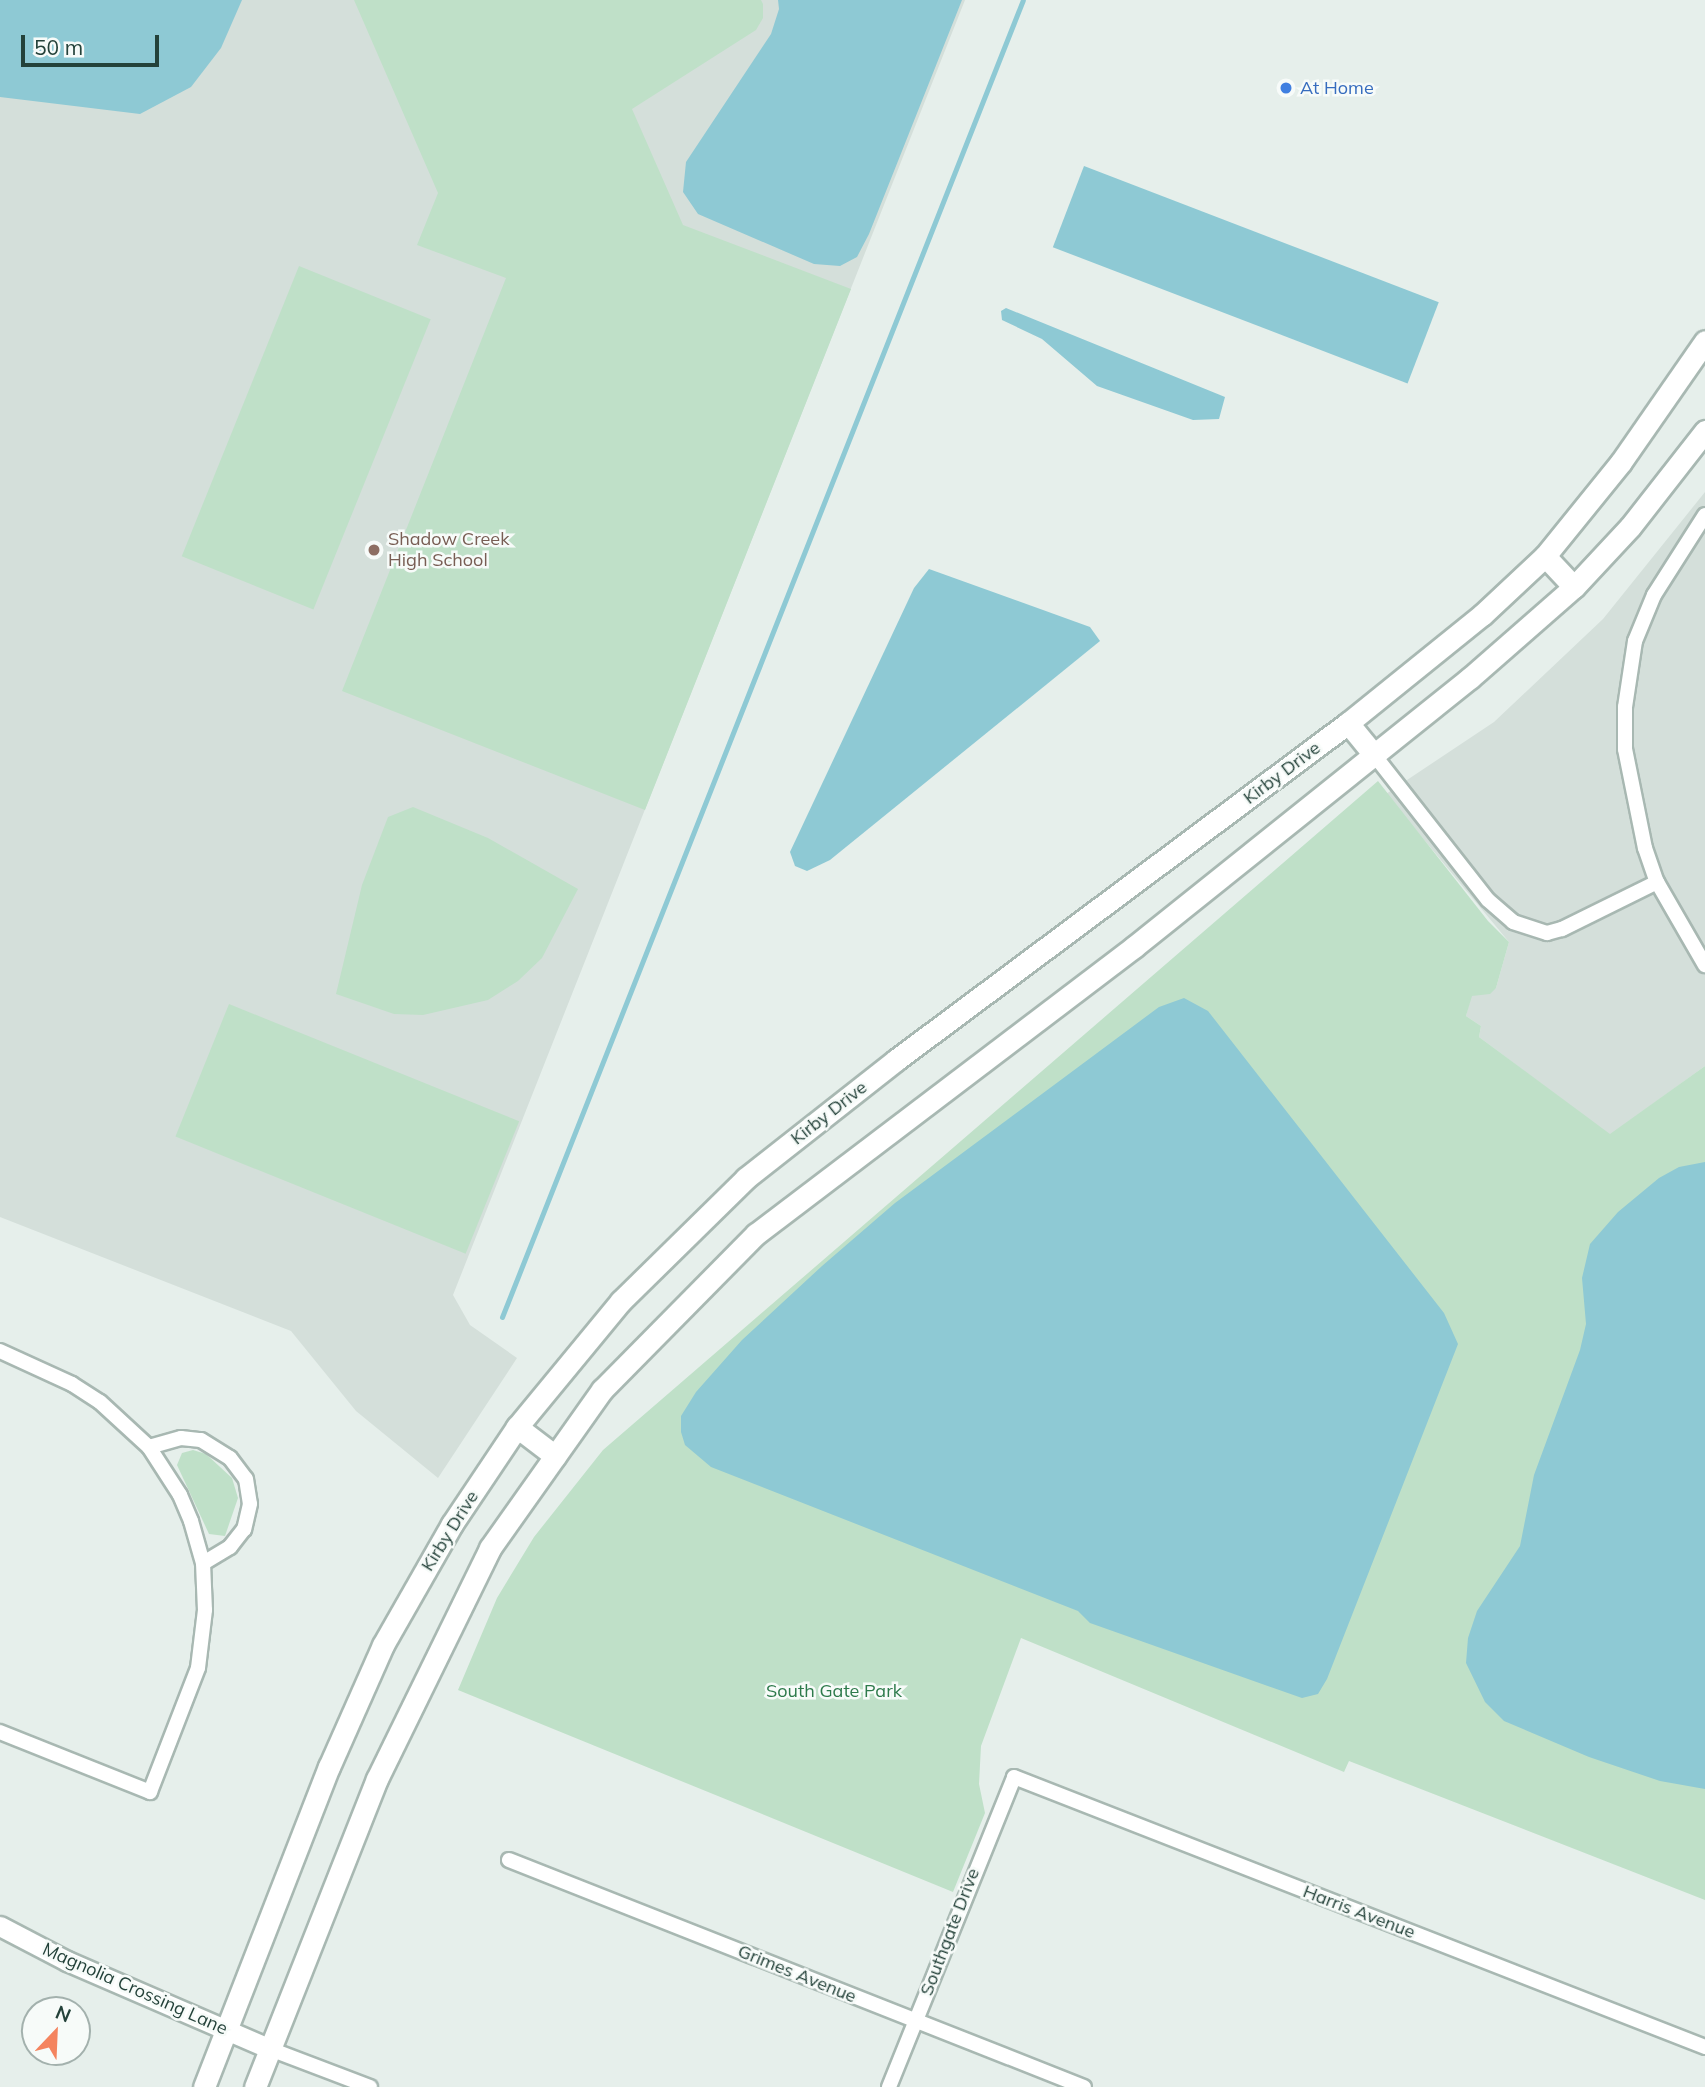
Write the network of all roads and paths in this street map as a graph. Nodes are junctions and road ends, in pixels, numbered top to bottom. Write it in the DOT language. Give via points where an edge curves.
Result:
graph roads {
  1 [pos="1705,341"];
  2 [pos="1705,431"];
  3 [pos="1705,515"];
  4 [pos="1545,556"];
  5 [pos="1574,587"];
  6 [pos="1348,723"];
  7 [pos="1375,756"];
  8 [pos="1657,882"];
  9 [pos="1705,965"];
  10 [pos="0,1351"];
  11 [pos="517,1427"];
  12 [pos="149,1447"];
  13 [pos="555,1456"];
  14 [pos="204,1563"];
  15 [pos="0,1732"];
  16 [pos="1014,1777"];
  17 [pos="509,1860"];
  18 [pos="0,1926"];
  19 [pos="915,2021"];
  20 [pos="226,2029"];
  21 [pos="1705,2046"];
  22 [pos="270,2049"];
  23 [pos="204,2087"];
  24 [pos="255,2087"];
  25 [pos="370,2087"];
  26 [pos="889,2087"];
  27 [pos="1084,2087"];
  1 -- 4 [label="main road, Kirby Drive" via="1621,462"];
  2 -- 5 [label="main road" via="1630,527"];
  3 -- 8 [label="street" via="1654,595 1628,670 1625,749 1634,804"];
  4 -- 5 [label="main road"];
  4 -- 6 [label="main road, Kirby Drive" via="1482,615"];
  5 -- 7 [label="main road"];
  6 -- 7 [label="main road"];
  6 -- 11 [label="main road, Kirby Drive" via="896,1060 747,1178 621,1301"];
  7 -- 8 [label="street" via="1488,900 1513,922 1547,933 1562,929"];
  7 -- 13 [label="main road" via="1134,947 756,1234 602,1390"];
  8 -- 9 [label="street"];
  10 -- 12 [label="street" via="100,1402"];
  11 -- 13 [label="main road"];
  11 -- 20 [label="main road, Kirby Drive" via="452,1524 383,1645 329,1767"];
  12 -- 14 [label="street" via="180,1495"];
  12 -- 14 [label="street" via="181,1438 201,1440 230,1458 246,1479 250,1504 244,1529 230,1547"];
  13 -- 22 [label="main road" via="490,1548 377,1779"];
  14 -- 15 [label="street" via="205,1610 198,1668 150,1792"];
  16 -- 19 [label="street, Southgate Drive"];
  16 -- 21 [label="street, Harris Avenue"];
  17 -- 19 [label="street, Grimes Avenue"];
  18 -- 20 [label="street, Magnolia Crossing Lane" via="67,1961"];
  19 -- 26 [label="street, Southgate Drive"];
  19 -- 27 [label="street, Grimes Avenue"];
  20 -- 22 [label="street, Magnolia Crossing Lane"];
  20 -- 23 [label="main road, Kirby Drive"];
  22 -- 24 [label="main road"];
  22 -- 25 [label="street"];
}
